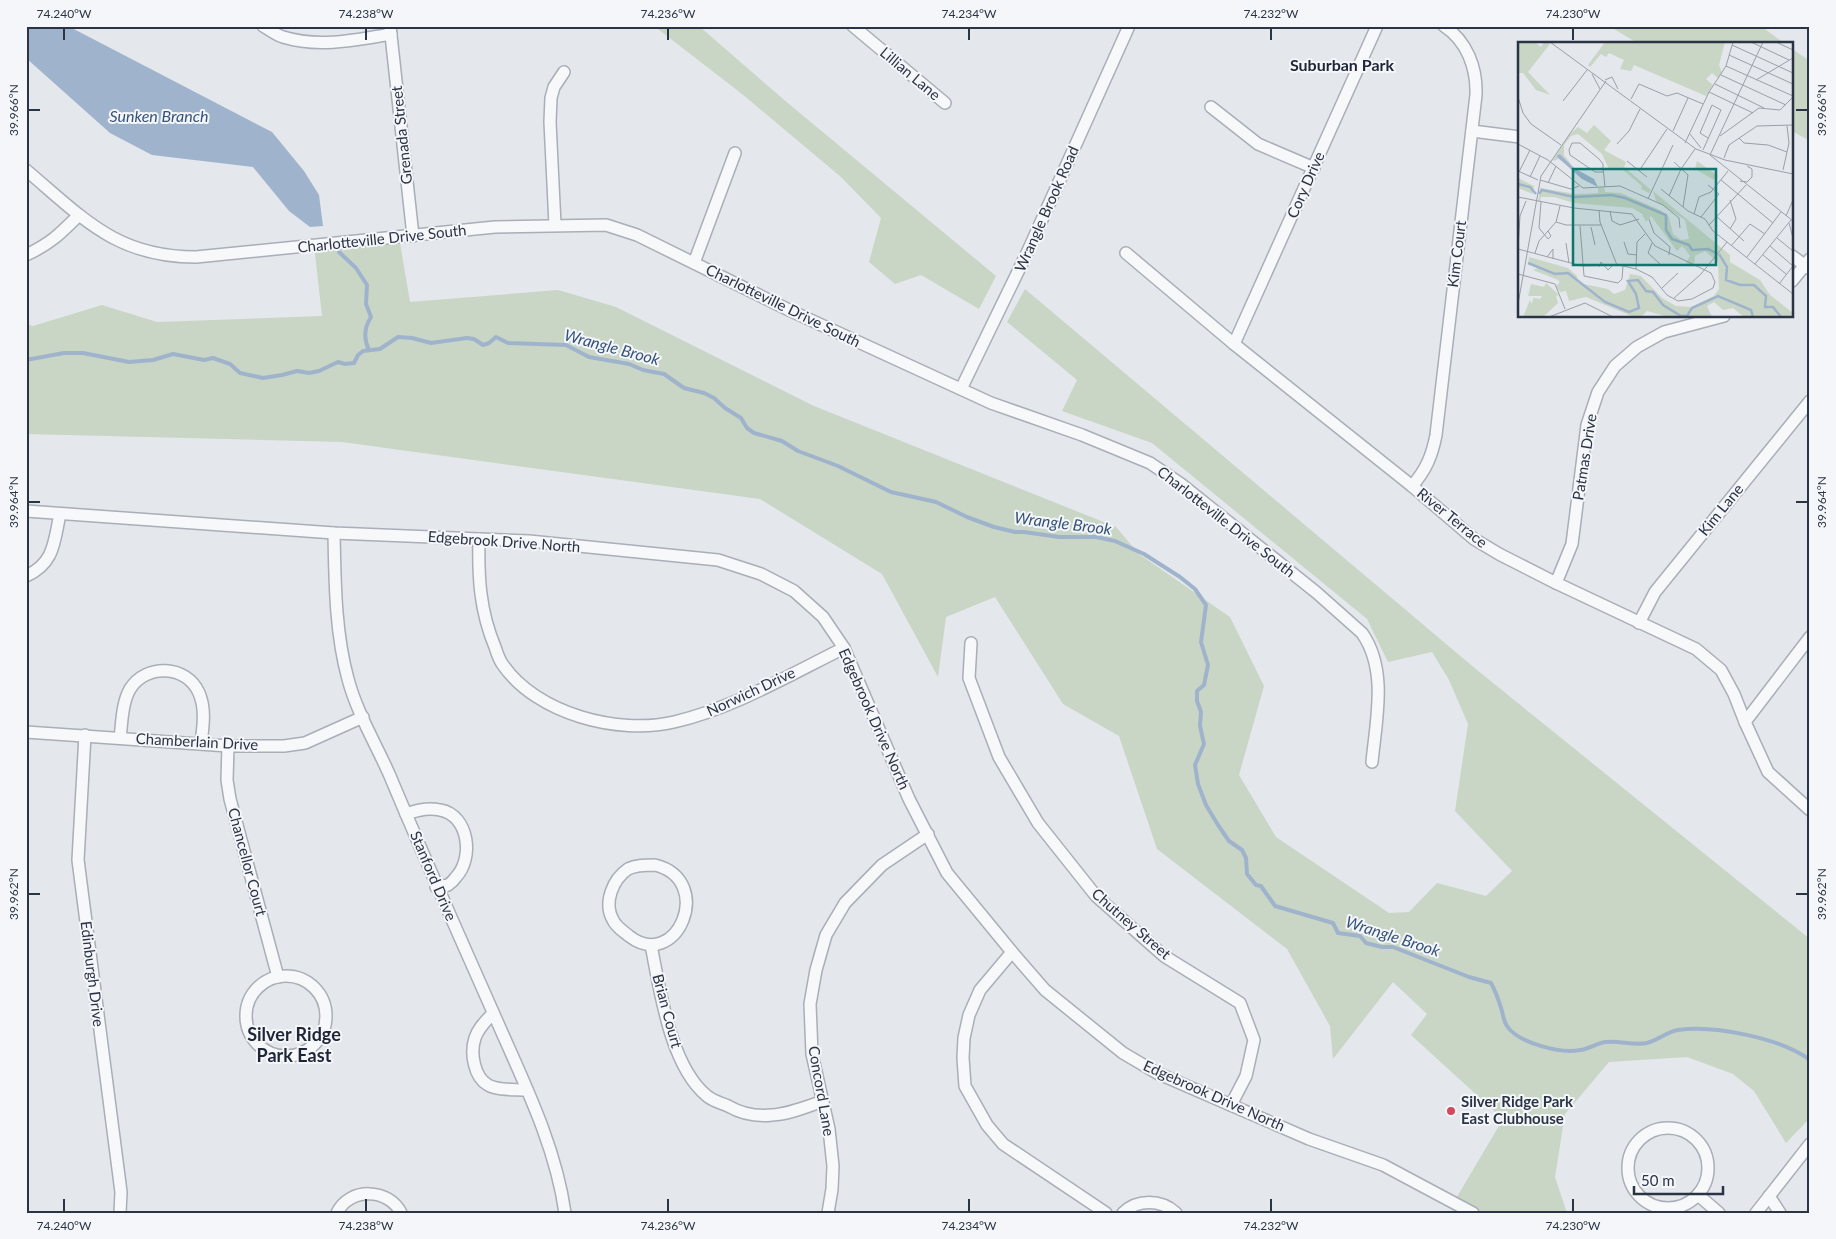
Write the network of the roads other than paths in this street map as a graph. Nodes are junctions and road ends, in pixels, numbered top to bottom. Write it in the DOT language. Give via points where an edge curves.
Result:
graph roads {
  1 [pos="263,26"];
  2 [pos="853,26"];
  3 [pos="1129,26"];
  4 [pos="1377,26"];
  5 [pos="1444,26"];
  6 [pos="390,30"];
  7 [pos="564,72"];
  8 [pos="945,103"];
  9 [pos="1211,108"];
  10 [pos="1472,131"];
  11 [pos="1518,138"];
  12 [pos="735,153"];
  13 [pos="1314,168"];
  14 [pos="26,170"];
  15 [pos="79,215"];
  16 [pos="555,225"];
  17 [pos="413,236"];
  18 [pos="1126,253"];
  19 [pos="26,255"];
  20 [pos="1794,257"];
  21 [pos="694,263"];
  22 [pos="1808,264"];
  23 [pos="1794,279"];
  24 [pos="1716,318"];
  25 [pos="1234,344"];
  26 [pos="960,389"];
  27 [pos="1810,402"];
  28 [pos="1412,486"];
  29 [pos="26,511"];
  30 [pos="60,514"];
  31 [pos="334,533"];
  32 [pos="479,539"];
  33 [pos="26,576"];
  34 [pos="1556,583"];
  35 [pos="1639,623"];
  36 [pos="1810,637"];
  37 [pos="970,643"];
  38 [pos="844,648"];
  39 [pos="363,717"];
  40 [pos="1744,722"];
  41 [pos="26,732"];
  42 [pos="85,735"];
  43 [pos="120,738"];
  44 [pos="201,743"];
  45 [pos="228,746"];
  46 [pos="1372,762"];
  47 [pos="1810,810"];
  48 [pos="406,814"];
  49 [pos="928,834"];
  50 [pos="436,887"];
  51 [pos="651,945"];
  52 [pos="1012,952"];
  53 [pos="278,977"];
  54 [pos="493,1013"];
  55 [pos="527,1090"];
  56 [pos="823,1101"];
  57 [pos="1232,1105"];
  58 [pos="1810,1144"];
  59 [pos="1698,1195"];
  60 [pos="1769,1196"];
  61 [pos="120,1213"];
  62 [pos="337,1213"];
  63 [pos="401,1213"];
  64 [pos="565,1213"];
  65 [pos="828,1213"];
  66 [pos="1106,1213"];
  67 [pos="1123,1213"];
  68 [pos="1176,1213"];
  69 [pos="1473,1213"];
  70 [pos="1720,1213"];
  71 [pos="1756,1213"];
  72 [pos="1780,1213"];
  1 -- 6 [label="street, Grenada Street" via="283,37 308,42 344,42"];
  2 -- 8 [label="street, Lillian Lane"];
  3 -- 26 [label="street, Wrangle Brook Road" via="1027,253"];
  4 -- 13 [label="street, Cory Drive"];
  5 -- 10 [label="street, Kim Court" via="1460,41 1475,73"];
  6 -- 17 [label="street, Grenada Street"];
  7 -- 16 [label="street" via="551,98"];
  9 -- 13 [label="street" via="1258,144"];
  10 -- 11 [label="street"];
  10 -- 28 [label="street, Kim Court" via="1436,435 1428,464"];
  12 -- 21 [label="street"];
  13 -- 25 [label="street, Cory Drive"];
  14 -- 15 [label="street, Charlotteville Drive South"];
  15 -- 17 [label="street, Charlotteville Drive South" via="98,231 124,244 174,257"];
  15 -- 19 [label="street" via="52,241"];
  16 -- 17 [label="street, Charlotteville Drive South" via="495,227"];
  16 -- 21 [label="street, Charlotteville Drive South" via="606,225 637,235"];
  18 -- 25 [label="street, River Terrace"];
  20 -- 22 [label="street"];
  21 -- 26 [label="street, Charlotteville Drive South"];
  22 -- 23 [label="street"];
  24 -- 34 [label="street, Patmas Drive" via="1664,332 1637,347 1615,366 1598,392 1587,425 1572,544"];
  25 -- 28 [label="street, River Terrace"];
  26 -- 46 [label="street, Charlotteville Drive South" via="1150,463 1181,484 1362,633 1376,665 1379,693"];
  27 -- 35 [label="street, Kim Lane" via="1655,592"];
  28 -- 34 [label="street, River Terrace" via="1474,538"];
  29 -- 30 [label="street, Edgebrook Drive North"];
  30 -- 31 [label="street, Edgebrook Drive North"];
  30 -- 33 [label="street" via="46,562 39,570"];
  31 -- 32 [label="street, Edgebrook Drive North"];
  31 -- 39 [label="street, Stanford Drive" via="341,640 348,679"];
  32 -- 38 [label="street, Edgebrook Drive North" via="718,560 761,574 794,591 823,617"];
  32 -- 38 [label="street, Norwich Drive" via="478,578 482,603 490,635 502,663 517,682 538,696 562,710 604,724 664,724 721,708"];
  34 -- 35 [label="street, River Terrace"];
  35 -- 40 [label="street, River Terrace" via="1696,650 1721,670"];
  36 -- 40 [label="street"];
  37 -- 57 [label="street, Chutney Street" via="969,678 999,757 1038,822 1096,896 1164,956 1240,1003 1254,1040 1246,1076"];
  38 -- 49 [label="street, Edgebrook Drive North" via="909,799"];
  39 -- 45 [label="street, Chamberlain Drive" via="305,743"];
  39 -- 48 [label="street, Stanford Drive"];
  40 -- 47 [label="street, River Terrace" via="1768,772"];
  41 -- 42 [label="street, Chamberlain Drive"];
  42 -- 43 [label="street, Chamberlain Drive"];
  42 -- 61 [label="street, Edinburgh Drive" via="78,860 121,1192"];
  43 -- 44 [label="street, Chamberlain Drive"];
  43 -- 44 [label="street" via="126,699 133,685 146,674 170,671 190,680 198,691 203,709"];
  44 -- 45 [label="street, Chamberlain Drive"];
  45 -- 53 [label="street, Chancellor Court" via="230,799"];
  48 -- 50 [label="street, Stanford Drive"];
  48 -- 50 [label="street" via="422,809 441,810 451,814 462,825 467,844 464,864 449,884"];
  49 -- 52 [label="street, Edgebrook Drive North" via="947,872"];
  49 -- 56 [label="street, Concord Lane" via="882,866 845,903 826,935 810,1004 812,1054"];
  50 -- 54 [label="street, Stanford Drive"];
  51 -- 51 [label="street" via="668,939 679,930 686,915 679,879 665,867 655,865 629,869 616,880 609,898 611,918 617,927 636,941"];
  51 -- 56 [label="street, Brian Court" via="665,1018 678,1055 708,1097 742,1114 758,1116 792,1112"];
  52 -- 57 [label="street, Edgebrook Drive North" via="1045,990 1123,1053 1157,1073"];
  52 -- 66 [label="street" via="980,990 969,1015 964,1038 965,1086 987,1125 1003,1144"];
  53 -- 53 [label="street" via="256,989 248,1006 247,1024 255,1040 269,1052 281,1056 295,1055 308,1050 318,1040 325,1028 327,1014 324,1001 305,980 292,976"];
  54 -- 55 [label="street, Stanford Drive"];
  54 -- 55 [label="street" via="475,1037 476,1071 489,1086"];
  55 -- 64 [label="street, Stanford Drive" via="550,1153"];
  56 -- 65 [label="street, Concord Lane" via="833,1166"];
  57 -- 69 [label="street, Edgebrook Drive North" via="1309,1139 1383,1165"];
  58 -- 60 [label="street"];
  59 -- 59 [label="street" via="1677,1207 1659,1207 1642,1199 1634,1190 1628,1173 1630,1155 1636,1144 1645,1135 1670,1128 1693,1137 1707,1159 1708,1172"];
  59 -- 70 [label="street"];
  60 -- 71 [label="street"];
  60 -- 72 [label="street"];
  62 -- 63 [label="street" via="347,1200 364,1193 389,1199"];
  67 -- 68 [label="street" via="1136,1204 1149,1202 1162,1204"];
}
